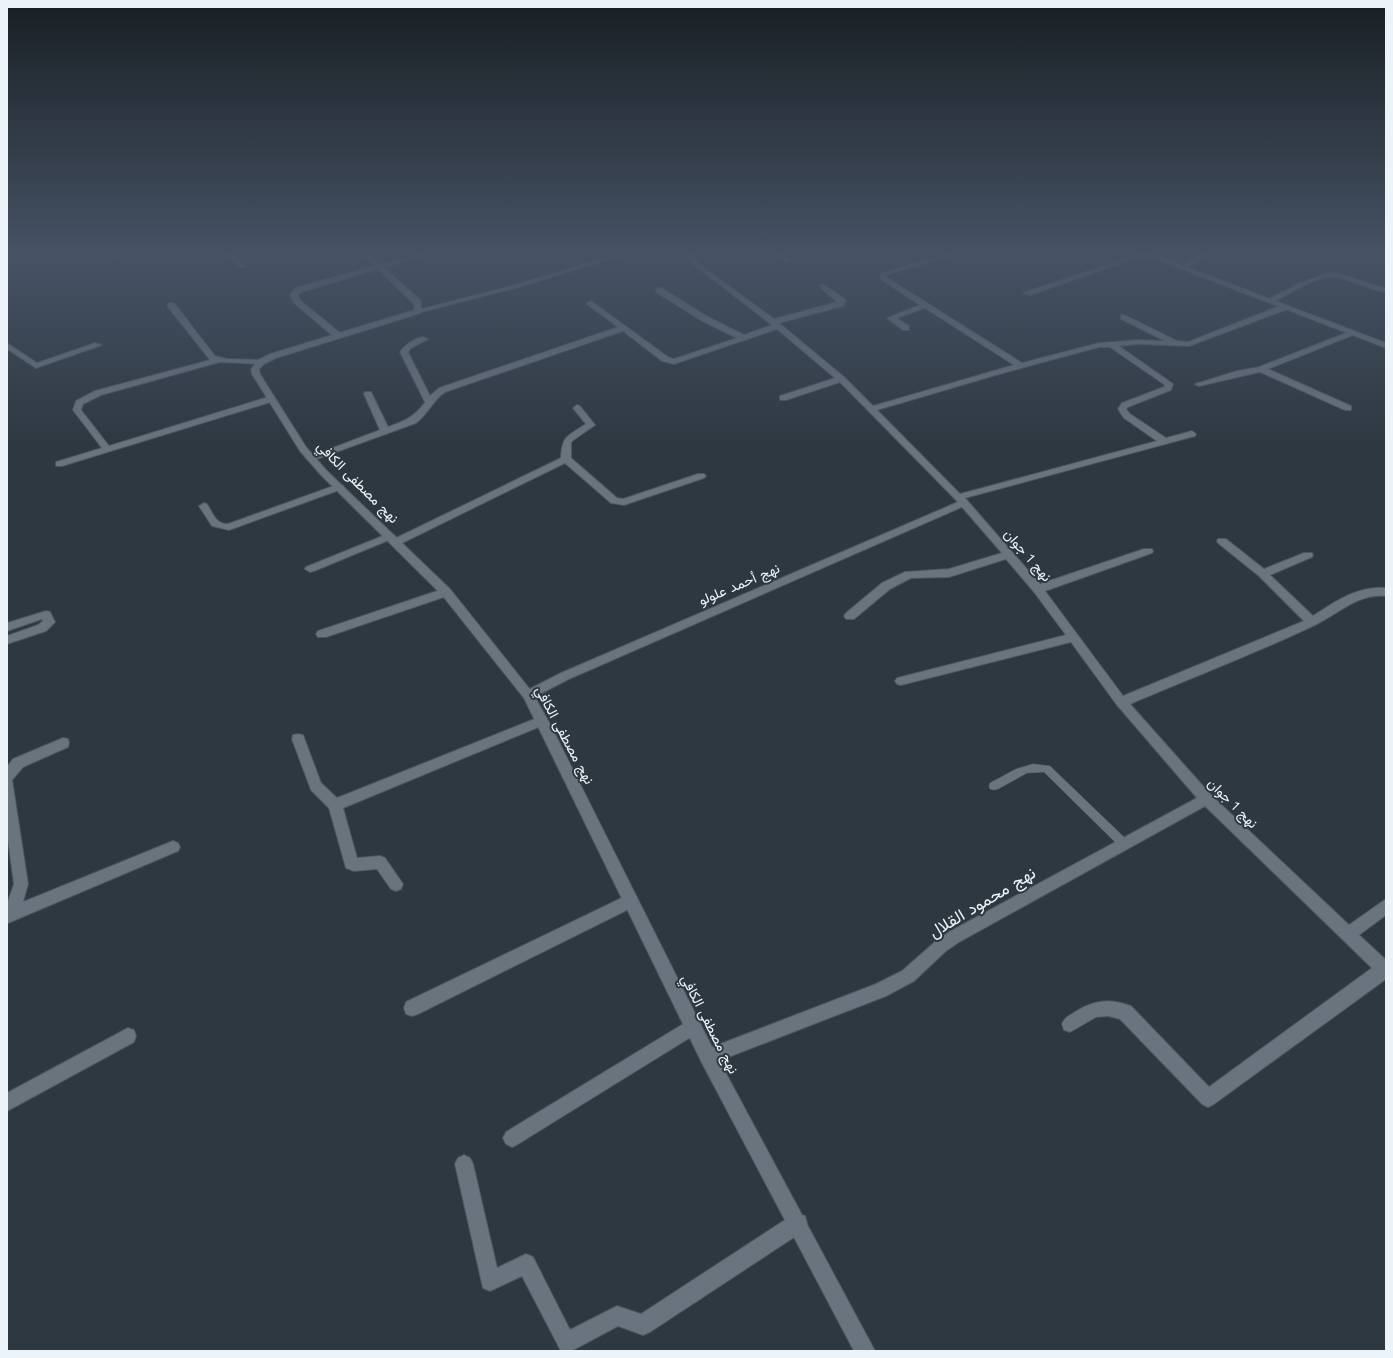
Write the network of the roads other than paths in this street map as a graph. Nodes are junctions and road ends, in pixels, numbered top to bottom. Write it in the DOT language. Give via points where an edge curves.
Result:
graph roads {
  1 [pos="181,318"];
  2 [pos="317,318"];
  3 [pos="394,318"];
  4 [pos="611,318"];
  5 [pos="704,318"];
  6 [pos="768,318"];
  7 [pos="794,318"];
  8 [pos="892,318"];
  9 [pos="947,318"];
  10 [pos="1127,318"];
  11 [pos="1255,318"];
  12 [pos="1315,318"];
  13 [pos="776,324"];
  14 [pos="624,328"];
  15 [pos="906,328"];
  16 [pos="1354,333"];
  17 [pos="337,336"];
  18 [pos="743,338"];
  19 [pos="424,340"];
  20 [pos="1112,344"];
  21 [pos="7,345"];
  22 [pos="98,345"];
  23 [pos="1181,345"];
  24 [pos="1386,346"];
  25 [pos="219,360"];
  26 [pos="261,362"];
  27 [pos="1021,366"];
  28 [pos="1261,369"];
  29 [pos="841,378"];
  30 [pos="1199,384"];
  31 [pos="368,394"];
  32 [pos="783,398"];
  33 [pos="271,399"];
  34 [pos="429,402"];
  35 [pos="577,408"];
  36 [pos="1348,408"];
  37 [pos="873,409"];
  38 [pos="385,431"];
  39 [pos="1192,434"];
  40 [pos="1164,441"];
  41 [pos="107,449"];
  42 [pos="311,458"];
  43 [pos="566,459"];
  44 [pos="59,464"];
  45 [pos="701,476"];
  46 [pos="340,488"];
  47 [pos="961,500"];
  48 [pos="204,506"];
  49 [pos="393,539"];
  50 [pos="1222,541"];
  51 [pos="1148,551"];
  52 [pos="1008,555"];
  53 [pos="1308,555"];
  54 [pos="310,569"];
  55 [pos="1263,574"];
  56 [pos="1038,589"];
  57 [pos="446,592"];
  58 [pos="1386,592"];
  59 [pos="850,616"];
  60 [pos="1312,622"];
  61 [pos="7,627"];
  62 [pos="322,634"];
  63 [pos="1073,637"];
  64 [pos="7,640"];
  65 [pos="901,681"];
  66 [pos="528,696"];
  67 [pos="1120,702"];
  68 [pos="542,721"];
  69 [pos="298,739"];
  70 [pos="64,743"];
  71 [pos="7,776"];
  72 [pos="7,782"];
  73 [pos="994,786"];
  74 [pos="1206,799"];
  75 [pos="335,805"];
  76 [pos="1124,844"];
  77 [pos="173,847"];
  78 [pos="396,884"];
  79 [pos="630,901"];
  80 [pos="1386,906"];
  81 [pos="8,916"];
  82 [pos="1348,935"];
  83 [pos="1385,970"];
  84 [pos="412,1008"];
  85 [pos="1070,1024"];
  86 [pos="693,1026"];
  87 [pos="128,1036"];
  88 [pos="708,1057"];
  89 [pos="7,1102"];
  90 [pos="512,1138"];
  91 [pos="464,1164"];
  92 [pos="798,1224"];
  93 [pos="865,1351"];
  1 -- 25 [label="street" via="209,356"];
  2 -- 17 [label="street"];
  3 -- 17 [label="street"];
  4 -- 14 [label="street"];
  5 -- 18 [label="street"];
  6 -- 13 [label="street, نهج 1 جوان"];
  7 -- 13 [label="street"];
  8 -- 15 [label="street"];
  9 -- 27 [label="street"];
  10 -- 23 [label="street"];
  11 -- 23 [label="street"];
  12 -- 16 [label="street"];
  13 -- 18 [label="street"];
  13 -- 29 [label="street, نهج 1 جوان"];
  14 -- 18 [label="street" via="664,359 674,362"];
  14 -- 34 [label="street" via="442,390"];
  16 -- 24 [label="street"];
  16 -- 28 [label="street"];
  17 -- 26 [label="street"];
  19 -- 34 [label="street" via="408,346 404,352"];
  20 -- 23 [label="street" via="1138,342"];
  20 -- 27 [label="street"];
  20 -- 40 [label="street" via="1169,384 1168,388 1125,405 1122,410"];
  21 -- 22 [label="street" via="36,366"];
  25 -- 26 [label="street"];
  25 -- 41 [label="street" via="98,393 79,403 77,410"];
  26 -- 33 [label="street, نهج مصطفى الكافي" via="254,369"];
  27 -- 37 [label="street"];
  28 -- 30 [label="street"];
  28 -- 36 [label="street"];
  29 -- 32 [label="street"];
  29 -- 37 [label="street, نهج 1 جوان"];
  31 -- 38 [label="street"];
  33 -- 41 [label="street"];
  33 -- 42 [label="street, نهج مصطفى الكافي"];
  34 -- 38 [label="street" via="420,417"];
  35 -- 43 [label="street" via="592,425 569,439 566,444"];
  37 -- 47 [label="street, نهج 1 جوان"];
  38 -- 42 [label="street"];
  39 -- 40 [label="street, نهج أحمد علولو"];
  40 -- 47 [label="street, نهج أحمد علولو"];
  41 -- 44 [label="street"];
  42 -- 46 [label="street, نهج مصطفى الكافي"];
  43 -- 45 [label="street" via="614,501 624,502"];
  43 -- 49 [label="street"];
  46 -- 48 [label="street" via="229,527 221,528 215,525"];
  46 -- 49 [label="street, نهج مصطفى الكافي"];
  47 -- 52 [label="street, نهج 1 جوان"];
  47 -- 66 [label="street, نهج أحمد علولو" via="566,676"];
  49 -- 54 [label="street"];
  49 -- 57 [label="street, نهج مصطفى الكافي"];
  50 -- 55 [label="street"];
  51 -- 56 [label="street"];
  52 -- 56 [label="street, نهج 1 جوان"];
  52 -- 59 [label="street" via="949,573 909,575 886,586"];
  53 -- 55 [label="street"];
  55 -- 60 [label="street"];
  56 -- 63 [label="street, نهج 1 جوان"];
  57 -- 62 [label="street"];
  57 -- 66 [label="street, نهج مصطفى الكافي" via="506,664"];
  58 -- 60 [label="street" via="1376,591 1339,604"];
  60 -- 67 [label="street"];
  61 -- 64 [label="street" via="42,615 46,616 49,622 45,627"];
  63 -- 65 [label="street"];
  63 -- 67 [label="street, نهج 1 جوان"];
  66 -- 68 [label="street, نهج مصطفى الكافي"];
  67 -- 74 [label="street, نهج 1 جوان"];
  68 -- 75 [label="street"];
  68 -- 79 [label="street, نهج مصطفى الكافي"];
  69 -- 75 [label="street" via="316,786"];
  70 -- 71 [label="street" via="18,763"];
  72 -- 81 [label="street" via="21,884 16,902"];
  73 -- 76 [label="lane" via="1024,770 1037,766 1047,769"];
  74 -- 76 [label="street, نهج محمود القلال"];
  74 -- 82 [label="street, نهج 1 جوان"];
  75 -- 78 [label="street" via="351,864 380,862"];
  76 -- 88 [label="street, نهج محمود القلال" via="954,937 908,976 880,990"];
  77 -- 81 [label="street"];
  79 -- 84 [label="street"];
  79 -- 86 [label="street, نهج مصطفى الكافي"];
  80 -- 82 [label="street"];
  82 -- 83 [label="street, نهج 1 جوان"];
  83 -- 85 [label="street" via="1208,1098 1124,1012 1108,1007 1097,1008"];
  86 -- 88 [label="street, نهج مصطفى الكافي"];
  86 -- 90 [label="street"];
  87 -- 89 [label="street"];
  88 -- 92 [label="street, نهج مصطفى الكافي"];
  91 -- 92 [label="street" via="490,1282 526,1264 566,1343 617,1316 643,1326"];
  92 -- 93 [label="street, نهج مصطفى الكافي"];
}
